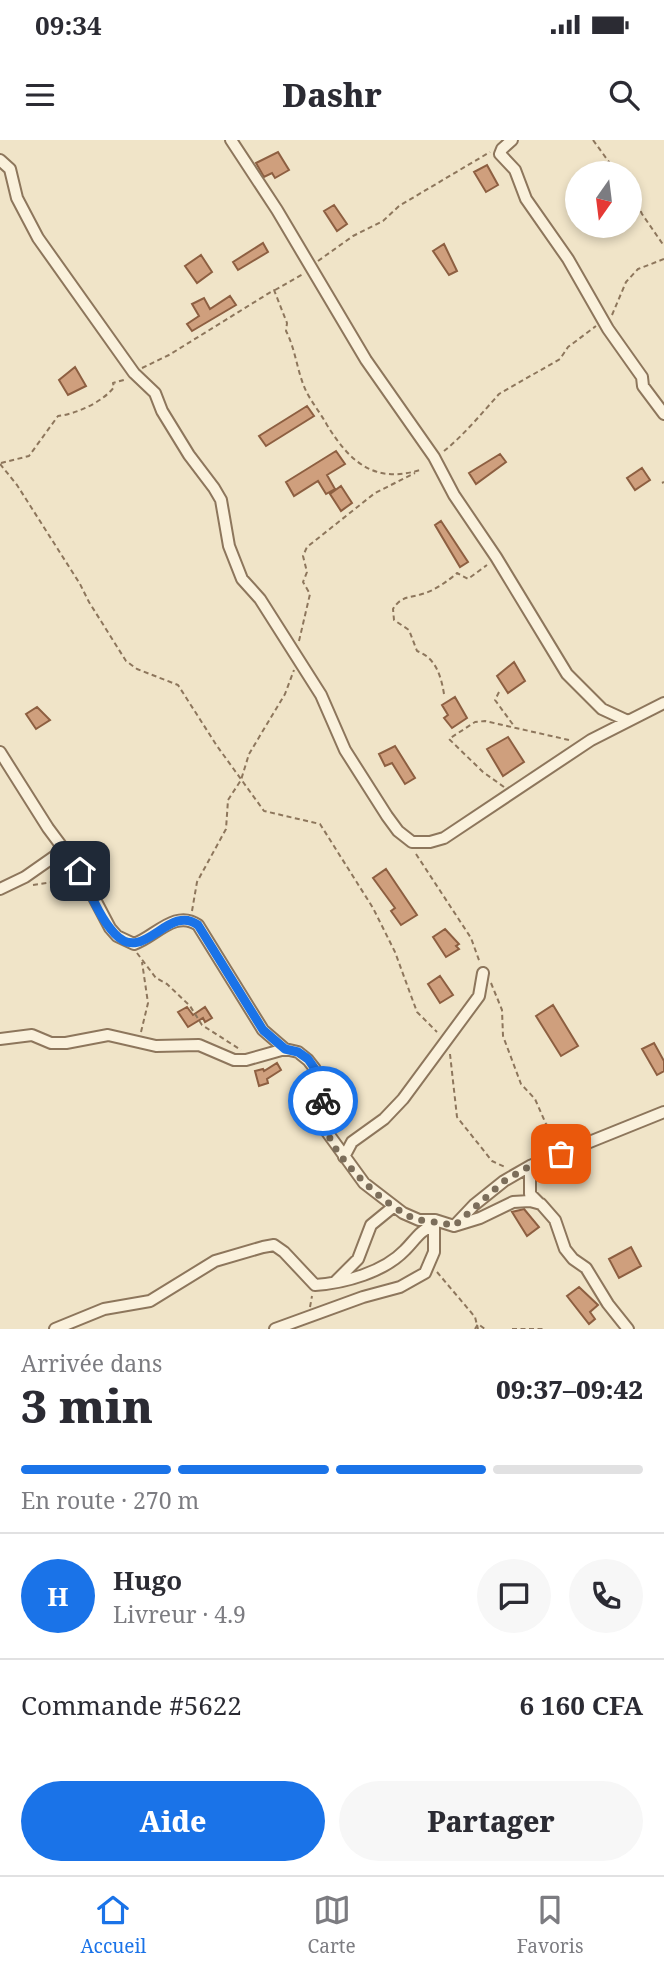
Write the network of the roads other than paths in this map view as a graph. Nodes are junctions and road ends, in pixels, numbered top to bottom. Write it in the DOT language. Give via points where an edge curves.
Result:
graph roads {
  1 [pos="231,140"];
  2 [pos="512,140"];
  3 [pos="0,160"];
  4 [pos="664,414"];
  5 [pos="664,702"];
  6 [pos="628,721"];
  7 [pos="0,752"];
  8 [pos="67,857"];
  9 [pos="0,889"];
  10 [pos="483,972"];
  11 [pos="0,1039"];
  12 [pos="285,1049"];
  13 [pos="664,1112"];
  14 [pos="344,1157"];
  15 [pos="535,1164"];
  16 [pos="541,1204"];
  17 [pos="393,1207"];
  18 [pos="434,1223"];
  19 [pos="454,1226"];
  20 [pos="336,1281"];
  21 [pos="55,1329"];
  22 [pos="275,1329"];
  23 [pos="628,1329"];
  1 -- 6 [label="street" via="567,674 602,709"];
  2 -- 4 [label="street" via="500,155 515,170 526,198"];
  3 -- 6 [label="street" via="10,169 17,198 38,238 134,373 155,393 189,455 214,488 242,579 260,599 321,695 345,750 398,831 412,842 444,838"];
  5 -- 6 [label="street"];
  7 -- 8 [label="street"];
  8 -- 9 [label="street" via="55,856"];
  8 -- 12 [label="street" via="117,936 134,944 176,920 191,919 206,935 263,1030"];
  10 -- 14 [label="street" via="479,996 402,1099 352,1142"];
  11 -- 12 [label="street" via="32,1035 66,1043 98,1035 163,1046 199,1045 234,1060"];
  12 -- 14 [label="street" via="298,1052 315,1069 327,1132"];
  13 -- 15 [label="street"];
  14 -- 17 [label="street" via="364,1183"];
  15 -- 16 [label="street" via="530,1194"];
  15 -- 19 [label="street" via="474,1205"];
  16 -- 19 [label="street" via="513,1202"];
  16 -- 23 [label="street" via="555,1220 565,1249 586,1268"];
  17 -- 18 [label="street"];
  17 -- 20 [label="street" via="371,1225 358,1259"];
  18 -- 19 [label="street"];
  18 -- 20 [label="street" via="405,1251 378,1268"];
  18 -- 22 [label="street" via="434,1252 425,1273 400,1287"];
  20 -- 21 [label="street" via="316,1285 274,1245 215,1261 150,1301 104,1309"];
}
